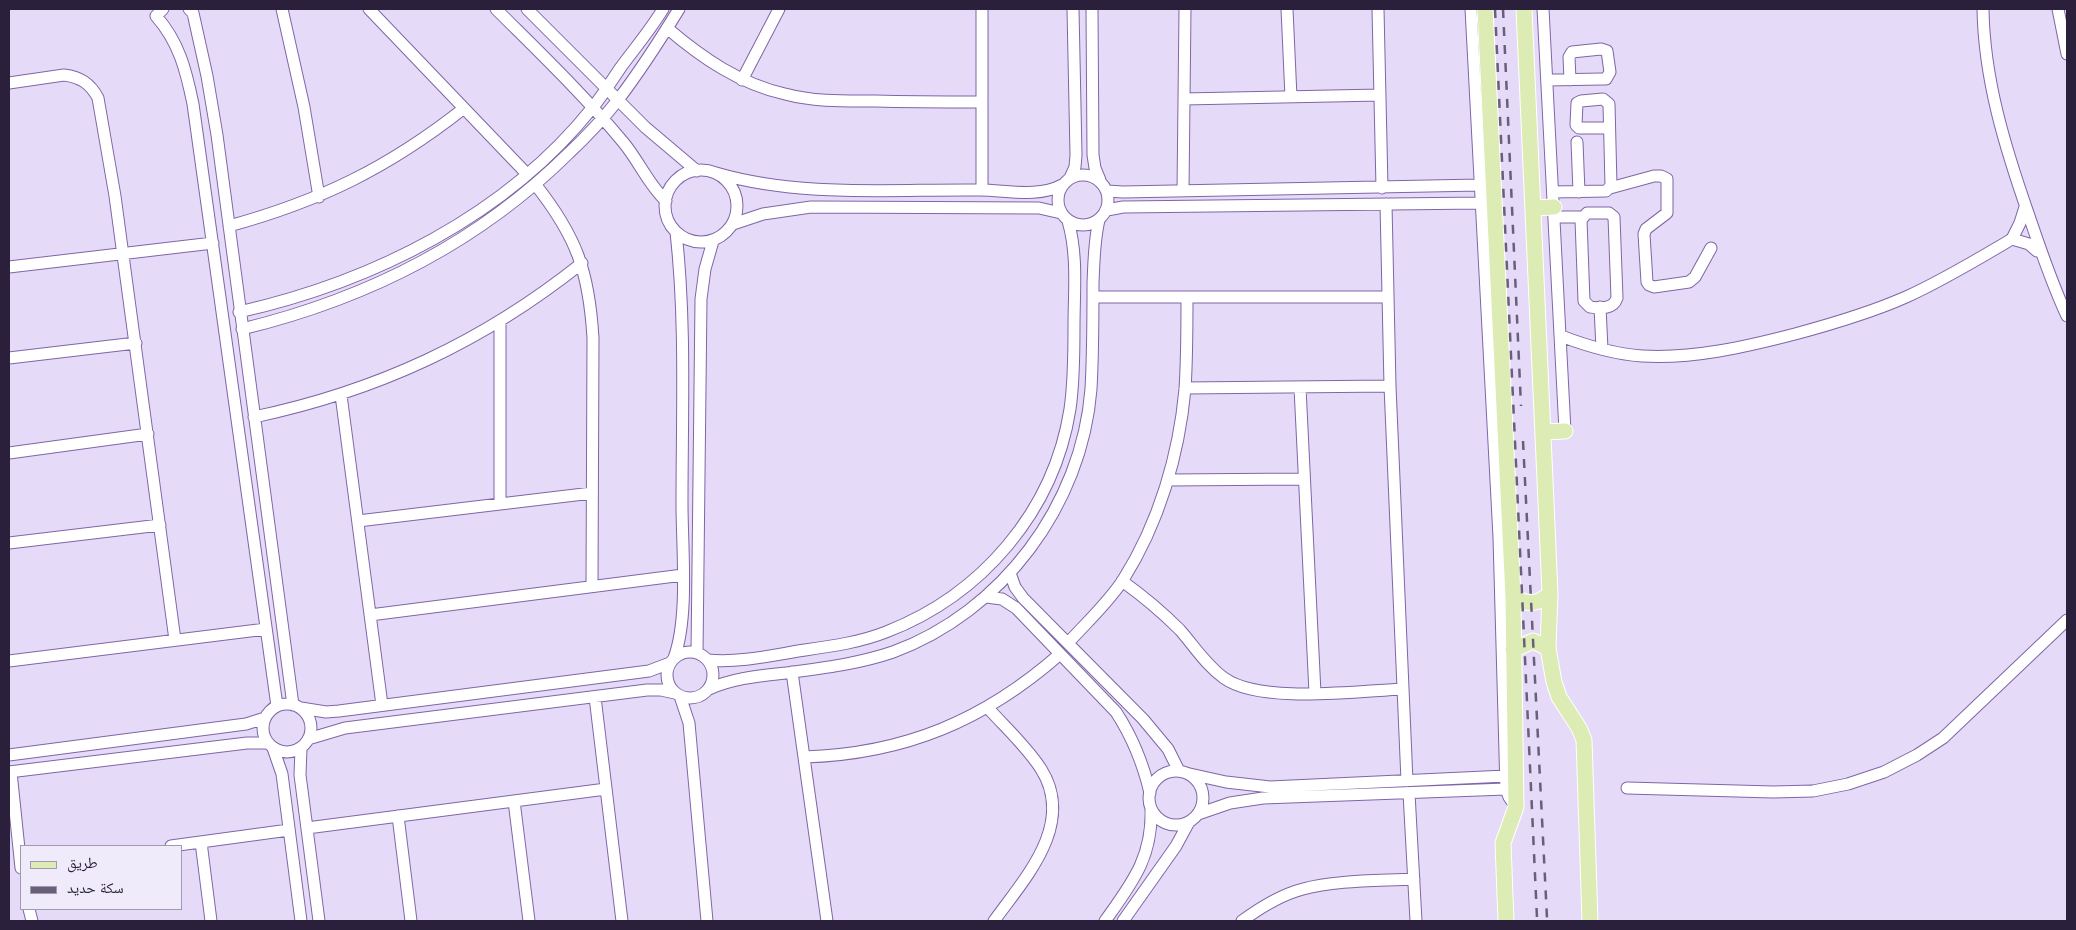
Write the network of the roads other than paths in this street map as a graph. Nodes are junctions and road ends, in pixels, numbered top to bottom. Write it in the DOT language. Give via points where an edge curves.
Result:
graph roads {
  1 [pos="282,9"];
  2 [pos="369,9"];
  3 [pos="496,9"];
  4 [pos="527,9"];
  5 [pos="679,9"];
  6 [pos="779,9"];
  7 [pos="982,9"];
  8 [pos="1074,9"];
  9 [pos="1092,9"];
  10 [pos="1185,9"];
  11 [pos="1287,9"];
  12 [pos="1378,9"];
  13 [pos="1471,9"];
  14 [pos="1485,9"];
  15 [pos="1524,9"];
  16 [pos="1543,9"];
  17 [pos="1983,9"];
  18 [pos="2058,9"];
  19 [pos="191,11"];
  20 [pos="659,11"];
  21 [pos="160,12"];
  22 [pos="667,28"];
  23 [pos="2067,54"];
  24 [pos="742,80"];
  25 [pos="1547,80"];
  26 [pos="1570,80"];
  27 [pos="9,84"];
  28 [pos="606,89"];
  29 [pos="1380,95"];
  30 [pos="1291,96"];
  31 [pos="1184,99"];
  32 [pos="618,100"];
  33 [pos="982,102"];
  34 [pos="593,107"];
  35 [pos="462,108"];
  36 [pos="602,118"];
  37 [pos="1609,128"];
  38 [pos="1577,142"];
  39 [pos="697,171"];
  40 [pos="526,174"];
  41 [pos="716,174"];
  42 [pos="1100,180"];
  43 [pos="1066,182"];
  44 [pos="536,184"];
  45 [pos="1480,185"];
  46 [pos="1431,186"];
  47 [pos="1382,188"];
  48 [pos="1610,188"];
  49 [pos="882,190"];
  50 [pos="982,190"];
  51 [pos="1107,191"];
  52 [pos="1183,191"];
  53 [pos="1553,192"];
  54 [pos="1579,192"];
  55 [pos="318,197"];
  56 [pos="666,201"];
  57 [pos="1481,203"];
  58 [pos="1386,204"];
  59 [pos="1432,204"];
  60 [pos="2025,206"];
  61 [pos="882,208"];
  62 [pos="1533,208"];
  63 [pos="1554,212"];
  64 [pos="1103,215"];
  65 [pos="1065,217"];
  66 [pos="1582,218"];
  67 [pos="732,224"];
  68 [pos="229,226"];
  69 [pos="676,232"];
  70 [pos="2012,239"];
  71 [pos="712,241"];
  72 [pos="213,243"];
  73 [pos="1711,248"];
  74 [pos="2041,251"];
  75 [pos="124,254"];
  76 [pos="582,264"];
  77 [pos="9,267"];
  78 [pos="1093,297"];
  79 [pos="1187,297"];
  80 [pos="1388,297"];
  81 [pos="1600,307"];
  82 [pos="239,312"];
  83 [pos="2067,316"];
  84 [pos="500,322"];
  85 [pos="242,329"];
  86 [pos="1561,336"];
  87 [pos="136,343"];
  88 [pos="1602,349"];
  89 [pos="9,358"];
  90 [pos="1390,386"];
  91 [pos="1185,388"];
  92 [pos="1300,388"];
  93 [pos="341,395"];
  94 [pos="254,417"];
  95 [pos="1565,431"];
  96 [pos="1544,432"];
  97 [pos="148,434"];
  98 [pos="9,453"];
  99 [pos="1304,479"];
  100 [pos="1168,480"];
  101 [pos="592,493"];
  102 [pos="500,504"];
  103 [pos="358,521"];
  104 [pos="160,525"];
  105 [pos="9,543"];
  106 [pos="1010,573"];
  107 [pos="683,575"];
  108 [pos="1122,581"];
  109 [pos="592,586"];
  110 [pos="1550,592"];
  111 [pos="986,596"];
  112 [pos="1513,597"];
  113 [pos="370,615"];
  114 [pos="2067,620"];
  115 [pos="266,629"];
  116 [pos="175,640"];
  117 [pos="1068,643"];
  118 [pos="1548,648"];
  119 [pos="1513,650"];
  120 [pos="697,653"];
  121 [pos="1060,654"];
  122 [pos="708,660"];
  123 [pos="9,661"];
  124 [pos="672,661"];
  125 [pos="792,672"];
  126 [pos="1403,689"];
  127 [pos="709,690"];
  128 [pos="1315,693"];
  129 [pos="677,694"];
  130 [pos="595,697"];
  131 [pos="277,706"];
  132 [pos="382,706"];
  133 [pos="297,707"];
  134 [pos="988,708"];
  135 [pos="265,718"];
  136 [pos="304,744"];
  137 [pos="271,746"];
  138 [pos="9,755"];
  139 [pos="804,757"];
  140 [pos="10,772"];
  141 [pos="1184,773"];
  142 [pos="1506,776"];
  143 [pos="1407,781"];
  144 [pos="1627,788"];
  145 [pos="606,789"];
  146 [pos="1506,789"];
  147 [pos="1150,793"];
  148 [pos="1409,793"];
  149 [pos="514,801"];
  150 [pos="1150,806"];
  151 [pos="1516,807"];
  152 [pos="398,816"];
  153 [pos="1193,818"];
  154 [pos="307,828"];
  155 [pos="289,830"];
  156 [pos="201,842"];
  157 [pos="179,845"];
  158 [pos="20,858"];
  159 [pos="1414,879"];
  160 [pos="211,921"];
  161 [pos="301,921"];
  162 [pos="319,921"];
  163 [pos="411,921"];
  164 [pos="529,921"];
  165 [pos="622,921"];
  166 [pos="707,921"];
  167 [pos="828,921"];
  168 [pos="994,921"];
  169 [pos="1105,921"];
  170 [pos="1123,921"];
  171 [pos="1242,921"];
  172 [pos="1416,921"];
  173 [pos="1506,921"];
  174 [pos="1590,921"];
  1 -- 55 [label="street" via="304,107"];
  2 -- 35 [label="street"];
  3 -- 34 [label="street"];
  4 -- 28 [label="street"];
  5 -- 22 [label="street"];
  6 -- 24 [label="street"];
  7 -- 33 [label="street"];
  8 -- 43 [label="street" via="1076,155 1075,167"];
  9 -- 42 [label="street" via="1093,154"];
  10 -- 31 [label="street"];
  11 -- 30 [label="street"];
  12 -- 29 [label="street"];
  13 -- 45 [label="street"];
  14 -- 112 [label="main road"];
  15 -- 62 [label="main road"];
  16 -- 25 [label="street"];
  17 -- 60 [label="street" via="1983,32 1997,115"];
  18 -- 23 [label="street"];
  19 -- 68 [label="street" via="207,76"];
  20 -- 28 [label="street"];
  21 -- 72 [label="street" via="186,68"];
  22 -- 24 [label="street" via="704,58"];
  22 -- 32 [label="street"];
  24 -- 33 [label="street" via="784,94 819,100"];
  25 -- 26 [label="street"];
  25 -- 53 [label="street"];
  27 -- 75 [label="street" via="64,75 82,80 94,91 100,106"];
  28 -- 32 [label="street"];
  28 -- 34 [label="street"];
  29 -- 30 [label="street"];
  29 -- 47 [label="street"];
  30 -- 31 [label="street"];
  31 -- 52 [label="street"];
  32 -- 36 [label="street"];
  32 -- 39 [label="street"];
  33 -- 50 [label="street"];
  34 -- 36 [label="street"];
  34 -- 40 [label="street"];
  35 -- 40 [label="street"];
  35 -- 55 [label="street" via="389,162"];
  36 -- 44 [label="street"];
  36 -- 56 [label="street"];
  37 -- 48 [label="street"];
  38 -- 54 [label="street"];
  39 -- 41 [label="street"];
  39 -- 56 [label="street" via="679,178"];
  40 -- 82 [label="street" via="446,232 375,270 308,295"];
  41 -- 49 [label="street" via="789,189"];
  41 -- 67 [label="street" via="727,181 736,198 737,212"];
  42 -- 43 [label="street" via="1085,174"];
  42 -- 51 [label="street"];
  43 -- 50 [label="street" via="1043,192"];
  43 -- 65 [label="street" via="1058,199"];
  44 -- 76 [label="street" via="566,228"];
  44 -- 85 [label="street" via="478,228 393,277 314,309"];
  45 -- 46 [label="street"];
  45 -- 57 [label="street"];
  46 -- 47 [label="street"];
  46 -- 59 [label="street"];
  47 -- 52 [label="street"];
  48 -- 54 [label="street"];
  48 -- 73 [label="street" via="1654,176 1667,179 1667,214 1644,234 1649,285 1689,282"];
  49 -- 50 [label="street"];
  49 -- 61 [label="street"];
  51 -- 52 [label="street"];
  51 -- 64 [label="street" via="1108,204"];
  53 -- 54 [label="street"];
  53 -- 63 [label="street"];
  55 -- 68 [label="street"];
  56 -- 69 [label="street" via="668,221"];
  57 -- 59 [label="street"];
  57 -- 142 [label="street"];
  58 -- 59 [label="street"];
  58 -- 64 [label="street" via="1123,207"];
  58 -- 80 [label="street"];
  60 -- 70 [label="street"];
  60 -- 74 [label="street"];
  61 -- 65 [label="street" via="1044,208"];
  61 -- 67 [label="street" via="795,209 763,214"];
  62 -- 63 [label="main road"];
  62 -- 96 [label="main road"];
  63 -- 66 [label="street"];
  63 -- 86 [label="street"];
  64 -- 65 [label="street" via="1090,225 1078,225"];
  64 -- 78 [label="street" via="1095,240"];
  65 -- 122 [label="street" via="1074,252 1070,410 1056,463 1032,513 1016,536 958,594 927,614 885,633 832,647 729,661"];
  66 -- 81 [label="street" via="1584,301 1590,307"];
  66 -- 81 [label="street" via="1587,213 1606,212 1615,220 1617,300 1610,306"];
  67 -- 71 [label="street"];
  68 -- 82 [label="street"];
  69 -- 71 [label="street" via="693,242"];
  69 -- 107 [label="street" via="682,308"];
  70 -- 74 [label="street"];
  70 -- 88 [label="street" via="1906,297 1837,323 1722,351 1656,356"];
  71 -- 120 [label="street" via="704,269 701,299"];
  72 -- 75 [label="street"];
  72 -- 115 [label="street"];
  74 -- 83 [label="street"];
  75 -- 77 [label="street"];
  75 -- 87 [label="street"];
  76 -- 84 [label="street"];
  76 -- 101 [label="street" via="590,300 593,338"];
  78 -- 79 [label="street"];
  78 -- 106 [label="street" via="1091,389 1079,451 1056,509 1034,544"];
  79 -- 80 [label="street"];
  79 -- 91 [label="street"];
  80 -- 90 [label="street"];
  81 -- 88 [label="street"];
  82 -- 85 [label="street"];
  84 -- 93 [label="street" via="428,360"];
  84 -- 102 [label="street"];
  85 -- 94 [label="street"];
  86 -- 88 [label="street"];
  86 -- 95 [label="street"];
  87 -- 89 [label="street"];
  87 -- 97 [label="street"];
  90 -- 92 [label="street"];
  90 -- 126 [label="street"];
  91 -- 92 [label="street"];
  91 -- 100 [label="street"];
  92 -- 99 [label="street"];
  93 -- 94 [label="street"];
  93 -- 103 [label="street"];
  94 -- 133 [label="street"];
  95 -- 96 [label="main road"];
  96 -- 110 [label="main road"];
  97 -- 98 [label="street"];
  97 -- 104 [label="street"];
  99 -- 100 [label="street"];
  99 -- 128 [label="street"];
  100 -- 108 [label="street" via="1153,523"];
  101 -- 102 [label="street"];
  101 -- 109 [label="street"];
  102 -- 103 [label="street"];
  103 -- 113 [label="street"];
  104 -- 105 [label="street"];
  104 -- 116 [label="street"];
  106 -- 111 [label="street"];
  106 -- 117 [label="street" via="1019,593"];
  107 -- 109 [label="street"];
  107 -- 124 [label="street" via="682,624"];
  108 -- 117 [label="street"];
  108 -- 128 [label="street" via="1166,617 1230,682 1266,692"];
  109 -- 113 [label="street"];
  110 -- 112 [label="main road" via="1542,600 1530,603"];
  110 -- 118 [label="main road"];
  111 -- 121 [label="street" via="1010,602"];
  111 -- 125 [label="street" via="942,628 894,651 842,666"];
  112 -- 119 [label="main road"];
  113 -- 132 [label="street"];
  114 -- 144 [label="street" via="1943,738 1884,772 1813,791"];
  115 -- 116 [label="street"];
  115 -- 131 [label="street"];
  116 -- 123 [label="street"];
  117 -- 141 [label="street" via="1161,739"];
  118 -- 119 [label="main road" via="1533,641"];
  118 -- 174 [label="main road" via="1559,697 1580,728 1584,740"];
  119 -- 151 [label="main road"];
  120 -- 122 [label="street"];
  120 -- 124 [label="street" via="685,652"];
  121 -- 134 [label="street" via="1032,679"];
  121 -- 147 [label="street" via="1116,712 1138,750"];
  122 -- 127 [label="street" via="713,671"];
  124 -- 129 [label="street" via="668,682"];
  124 -- 132 [label="street" via="649,671"];
  125 -- 127 [label="street" via="734,680"];
  125 -- 139 [label="street"];
  126 -- 128 [label="street"];
  126 -- 143 [label="street"];
  127 -- 129 [label="street" via="693,698"];
  129 -- 130 [label="street" via="654,690"];
  129 -- 166 [label="street" via="689,723"];
  130 -- 136 [label="street" via="345,728"];
  130 -- 145 [label="street"];
  131 -- 133 [label="street"];
  131 -- 135 [label="street"];
  132 -- 133 [label="street" via="326,712"];
  133 -- 136 [label="street" via="310,722 311,731"];
  134 -- 139 [label="street" via="916,740 838,756"];
  134 -- 168 [label="street" via="1040,768 1048,782 1053,813 1046,844"];
  135 -- 137 [label="street" via="264,736"];
  135 -- 138 [label="street" via="246,724"];
  136 -- 137 [label="street" via="292,752 282,752"];
  136 -- 154 [label="street" via="300,775"];
  137 -- 140 [label="street" via="247,743"];
  137 -- 155 [label="street" via="281,767"];
  139 -- 167 [label="street"];
  140 -- 158 [label="street"];
  141 -- 143 [label="street" via="1270,787"];
  141 -- 147 [label="street" via="1164,774 1157,779"];
  141 -- 153 [label="street" via="1197,780 1203,797 1202,806"];
  142 -- 143 [label="street"];
  142 -- 146 [label="street"];
  145 -- 149 [label="street"];
  145 -- 165 [label="street"];
  146 -- 148 [label="street"];
  146 -- 151 [label="street"];
  147 -- 150 [label="street"];
  148 -- 153 [label="street" via="1263,798 1230,803"];
  148 -- 159 [label="street"];
  149 -- 152 [label="street"];
  149 -- 164 [label="street"];
  150 -- 153 [label="street" via="1166,823 1182,824"];
  150 -- 169 [label="street" via="1151,825 1144,861"];
  151 -- 173 [label="main road" via="1503,843"];
  152 -- 154 [label="street"];
  152 -- 163 [label="street"];
  153 -- 170 [label="street"];
  154 -- 162 [label="street"];
  155 -- 156 [label="street"];
  155 -- 161 [label="street"];
  156 -- 157 [label="street"];
  156 -- 160 [label="street"];
  159 -- 171 [label="street" via="1328,884 1304,889 1281,897"];
  159 -- 172 [label="street"];
}
